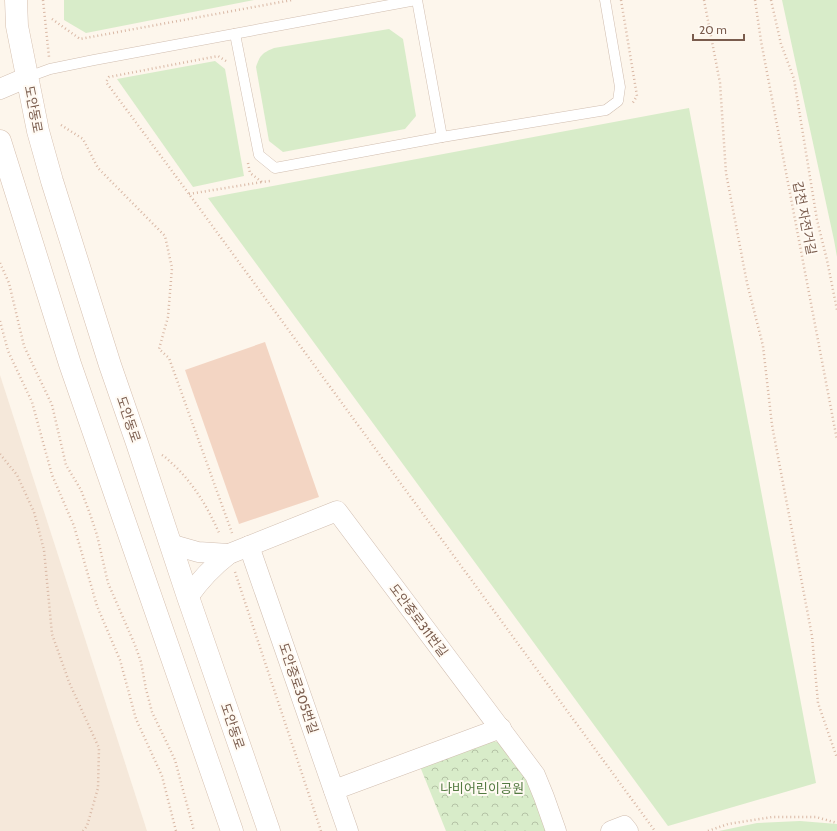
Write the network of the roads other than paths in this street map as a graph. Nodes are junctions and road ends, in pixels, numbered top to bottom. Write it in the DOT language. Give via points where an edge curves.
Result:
graph roads {
  1 [pos="5,0"];
  2 [pos="16,0"];
  3 [pos="417,0"];
  4 [pos="605,0"];
  5 [pos="18,26"];
  6 [pos="235,34"];
  7 [pos="28,77"];
  8 [pos="0,89"];
  9 [pos="442,138"];
  10 [pos="0,141"];
  11 [pos="170,544"];
  12 [pos="249,546"];
  13 [pos="229,554"];
  14 [pos="188,596"];
  15 [pos="500,728"];
  16 [pos="334,790"];
  17 [pos="232,831"];
  18 [pos="269,831"];
  19 [pos="348,831"];
  20 [pos="556,831"];
  21 [pos="611,831"];
  22 [pos="628,831"];
  1 -- 5 [label="lane"];
  2 -- 5 [label="main road, 도안동로"];
  3 -- 6 [label="lane"];
  3 -- 9 [label="lane"];
  4 -- 9 [label="lane" via="620,87 618,101 606,110"];
  5 -- 7 [label="main road, 도안동로"];
  6 -- 7 [label="lane" via="50,69"];
  6 -- 9 [label="lane" via="259,155 275,168"];
  7 -- 8 [label="street"];
  7 -- 11 [label="main road, 도안동로" via="38,131 52,181"];
  10 -- 17 [label="main road" via="70,364"];
  11 -- 13 [label="street" via="198,552"];
  11 -- 14 [label="main road, 도안동로"];
  12 -- 13 [label="street, 도안중로311번길"];
  12 -- 15 [label="street, 도안중로311번길" via="337,511"];
  12 -- 16 [label="street, 도안중로305번길"];
  13 -- 14 [label="street" via="215,564"];
  14 -- 18 [label="main road, 도안동로"];
  15 -- 16 [label="street"];
  15 -- 20 [label="street, 도안중로311번길" via="535,775"];
  16 -- 19 [label="street, 도안중로305번길"];
  21 -- 22 [label="street" via="624,826"];
}
